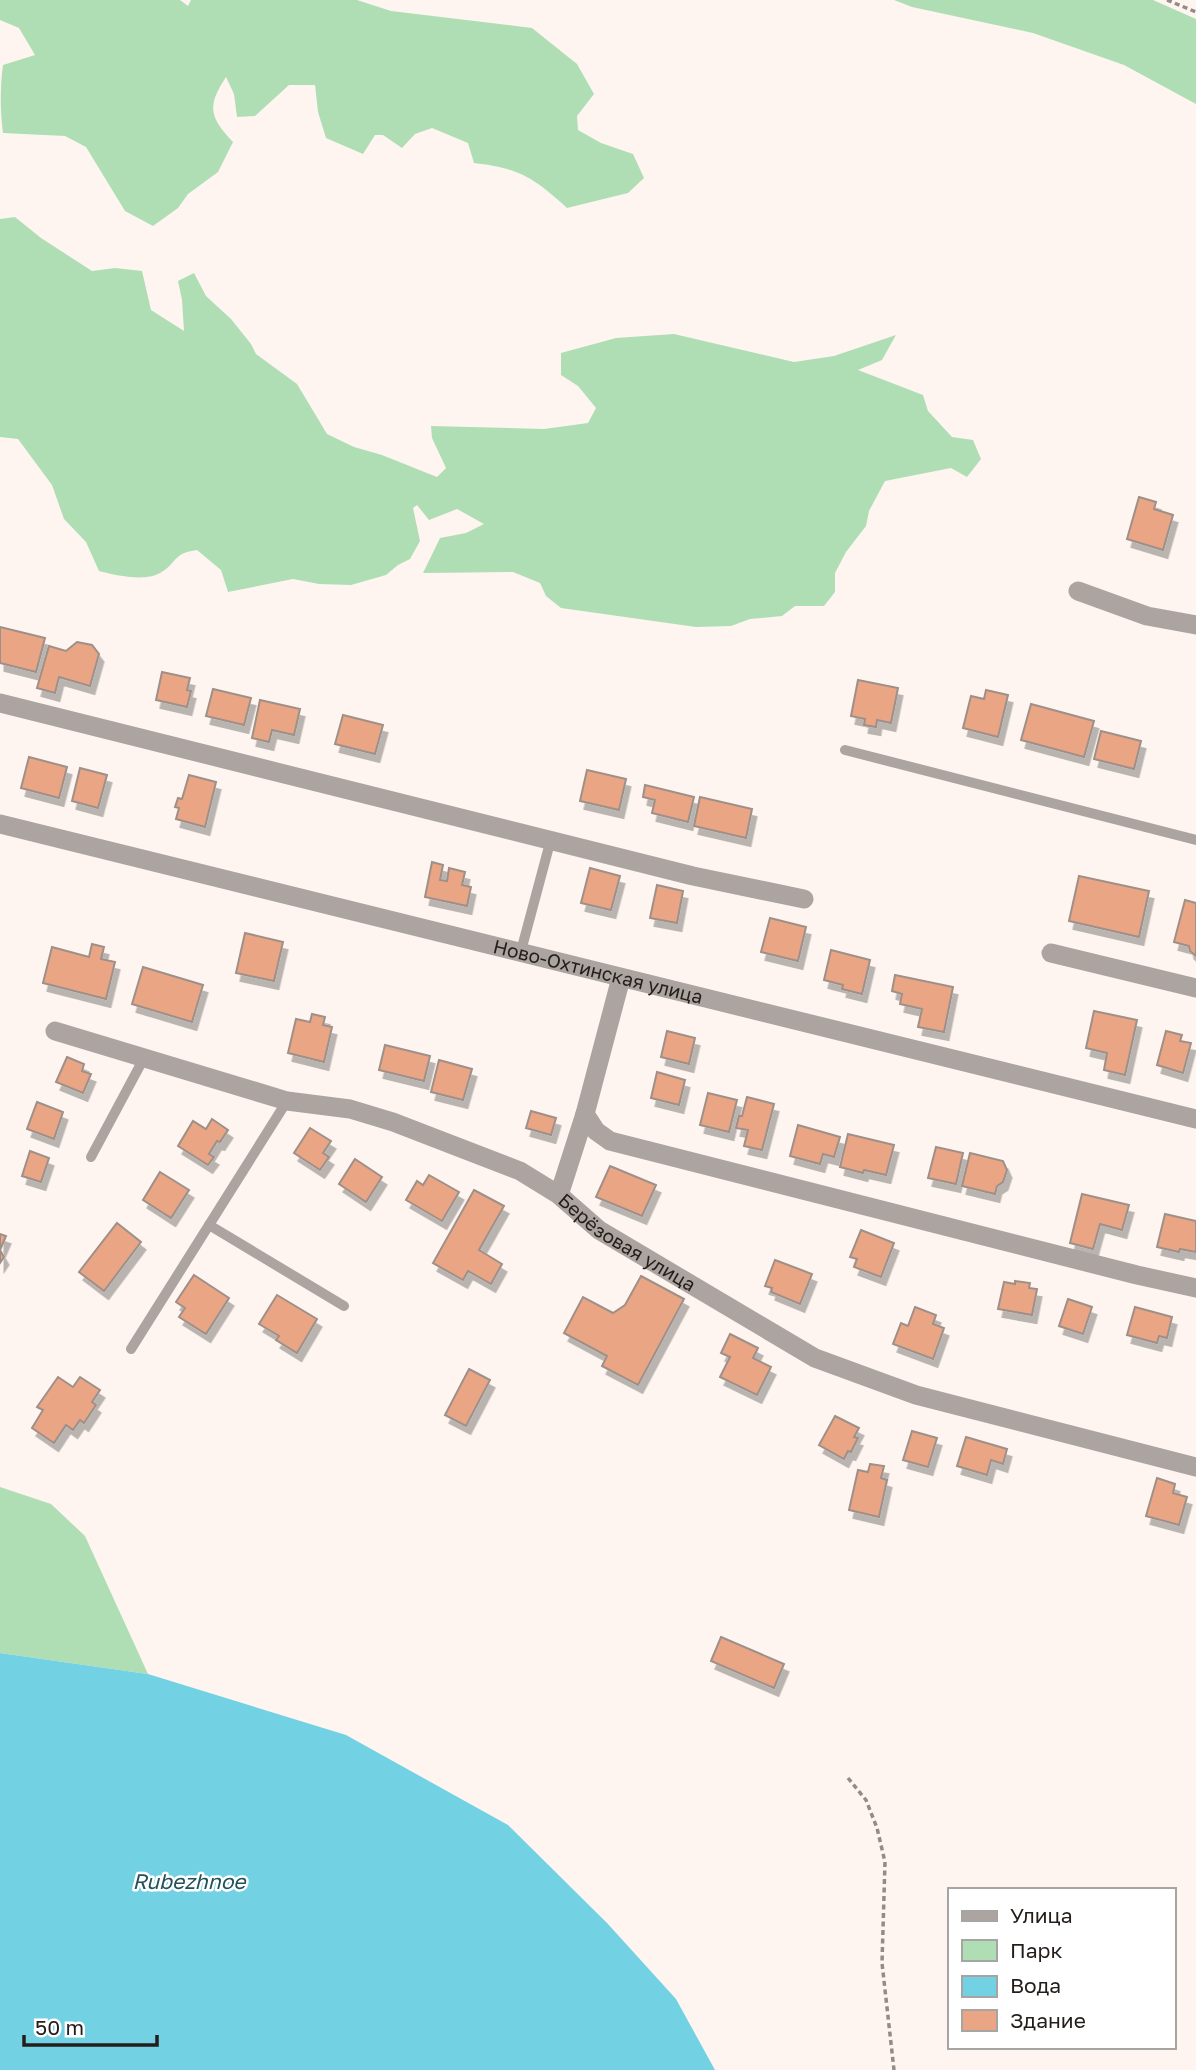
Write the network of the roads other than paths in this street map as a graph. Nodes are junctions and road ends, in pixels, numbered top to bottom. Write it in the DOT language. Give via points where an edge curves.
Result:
graph roads {
  1 [pos="1078,591"];
  2 [pos="1196,625"];
  3 [pos="0,703"];
  4 [pos="845,750"];
  5 [pos="0,824"];
  6 [pos="551,839"];
  7 [pos="1196,840"];
  8 [pos="804,899"];
  9 [pos="521,951"];
  10 [pos="1051,953"];
  11 [pos="621,978"];
  12 [pos="1196,988"];
  13 [pos="55,1031"];
  14 [pos="144,1058"];
  15 [pos="287,1101"];
  16 [pos="585,1114"];
  17 [pos="1196,1119"];
  18 [pos="91,1157"];
  19 [pos="559,1195"];
  20 [pos="209,1225"];
  21 [pos="1196,1288"];
  22 [pos="344,1306"];
  23 [pos="131,1349"];
  24 [pos="1196,1467"];
  1 -- 2 [label="street" via="1147,616"];
  3 -- 6 [label="street"];
  4 -- 7 [label="lane"];
  5 -- 9 [label="street, Ново-Охтинская улица"];
  6 -- 8 [label="street"];
  6 -- 9 [label="lane"];
  9 -- 11 [label="street, Ново-Охтинская улица"];
  10 -- 12 [label="street"];
  11 -- 16 [label="street"];
  11 -- 17 [label="street, Ново-Охтинская улица"];
  13 -- 14 [label="street, Берёзовая улица"];
  14 -- 15 [label="street, Берёзовая улица"];
  14 -- 18 [label="lane"];
  15 -- 19 [label="street, Берёзовая улица" via="350,1109 393,1122 520,1171"];
  15 -- 20 [label="lane"];
  16 -- 19 [label="street"];
  16 -- 21 [label="street" via="610,1141"];
  19 -- 24 [label="street, Берёзовая улица" via="599,1230 815,1358 916,1395"];
  20 -- 22 [label="lane"];
  20 -- 23 [label="lane"];
}
